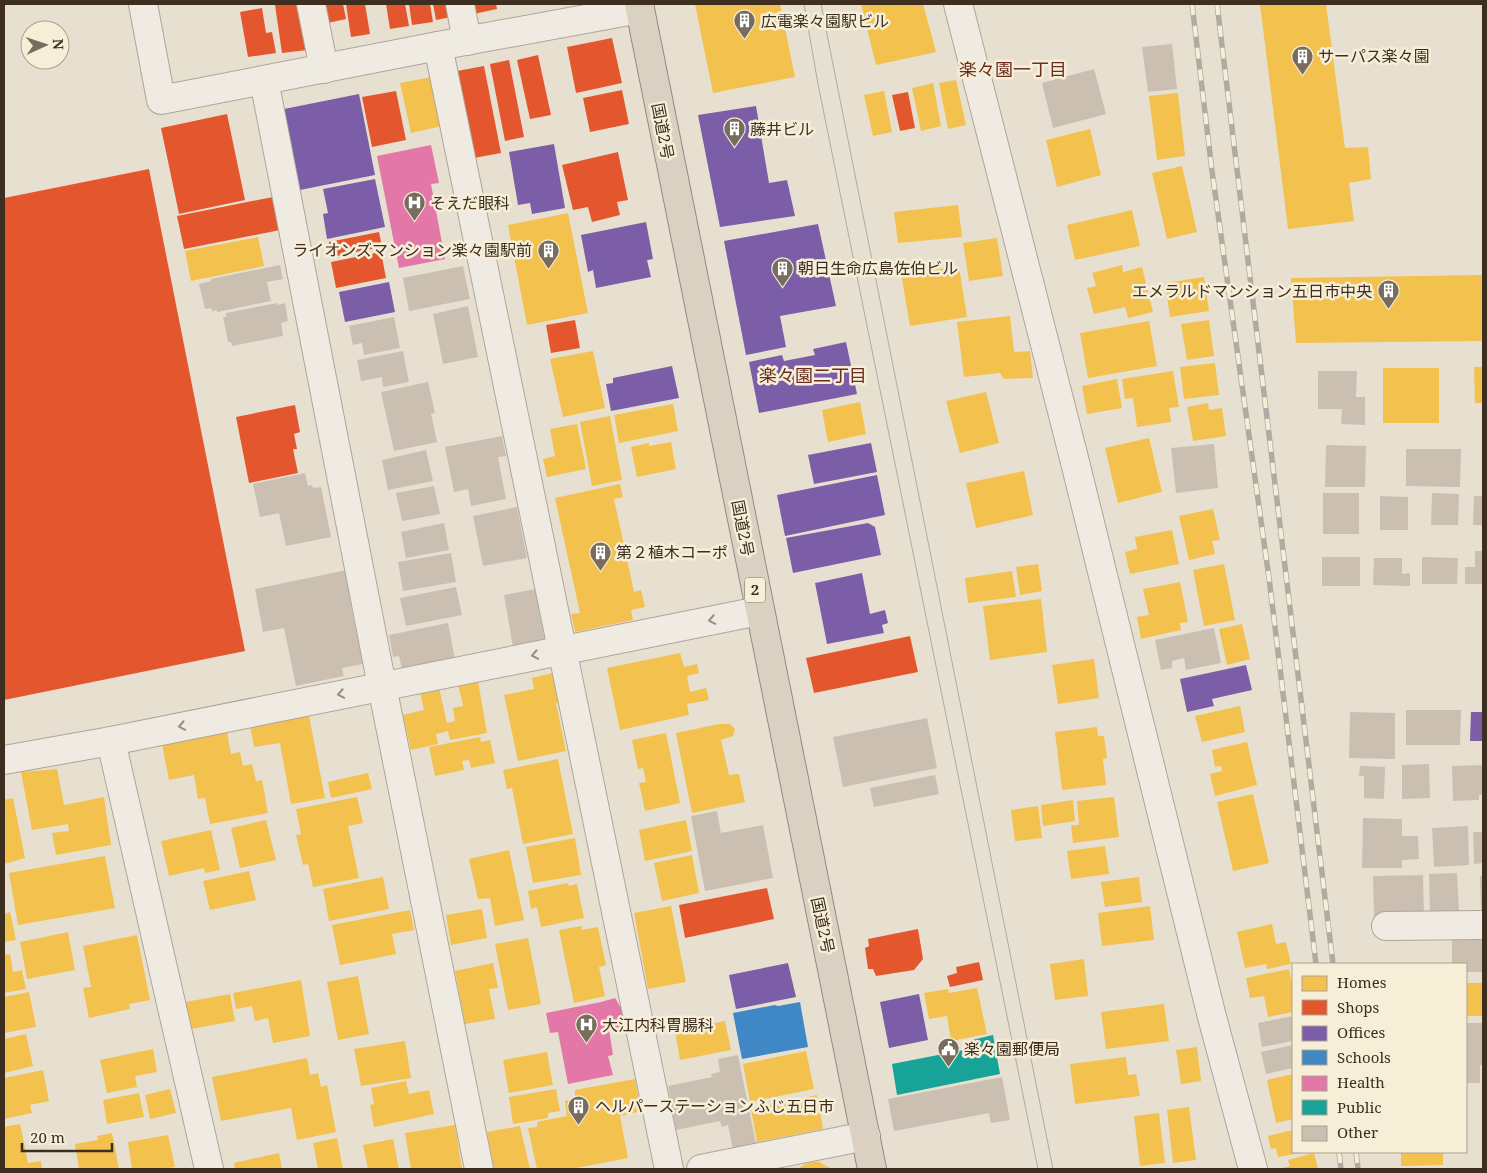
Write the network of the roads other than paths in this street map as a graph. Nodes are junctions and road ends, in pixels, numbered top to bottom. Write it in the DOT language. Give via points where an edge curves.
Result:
graph roads {
  1 [pos="143,4"];
  2 [pos="311,4"];
  3 [pos="460,4"];
  4 [pos="958,4"];
  5 [pos="639,7"];
  6 [pos="467,41"];
  7 [pos="438,46"];
  8 [pos="324,68"];
  9 [pos="264,80"];
  10 [pos="759,611"];
  11 [pos="562,649"];
  12 [pos="382,686"];
  13 [pos="111,741"];
  14 [pos="4,760"];
  15 [pos="1483,925"];
  16 [pos="1386,926"];
  17 [pos="866,1136"];
  18 [pos="209,1169"];
  19 [pos="479,1169"];
  20 [pos="669,1169"];
  21 [pos="701,1169"];
  22 [pos="872,1169"];
  23 [pos="1253,1169"];
  1 -- 9 [label="street" via="161,100"];
  2 -- 8 [label="street"];
  3 -- 6 [label="street"];
  4 -- 23 [label="street"];
  5 -- 6 [label="street"];
  5 -- 10 [label="highway, 国道2号 / 2"];
  6 -- 7 [label="street"];
  7 -- 8 [label="street"];
  7 -- 11 [label="street"];
  8 -- 9 [label="street"];
  9 -- 12 [label="street"];
  10 -- 11 [label="street, one-way"];
  10 -- 17 [label="highway, 国道2号 / 2"];
  11 -- 12 [label="street, one-way"];
  11 -- 20 [label="street"];
  12 -- 13 [label="street, one-way"];
  12 -- 19 [label="street"];
  13 -- 14 [label="street"];
  13 -- 18 [label="street"];
  15 -- 16 [label="street"];
  17 -- 21 [label="street"];
  17 -- 22 [label="highway, 国道2号 / 2"];
}
